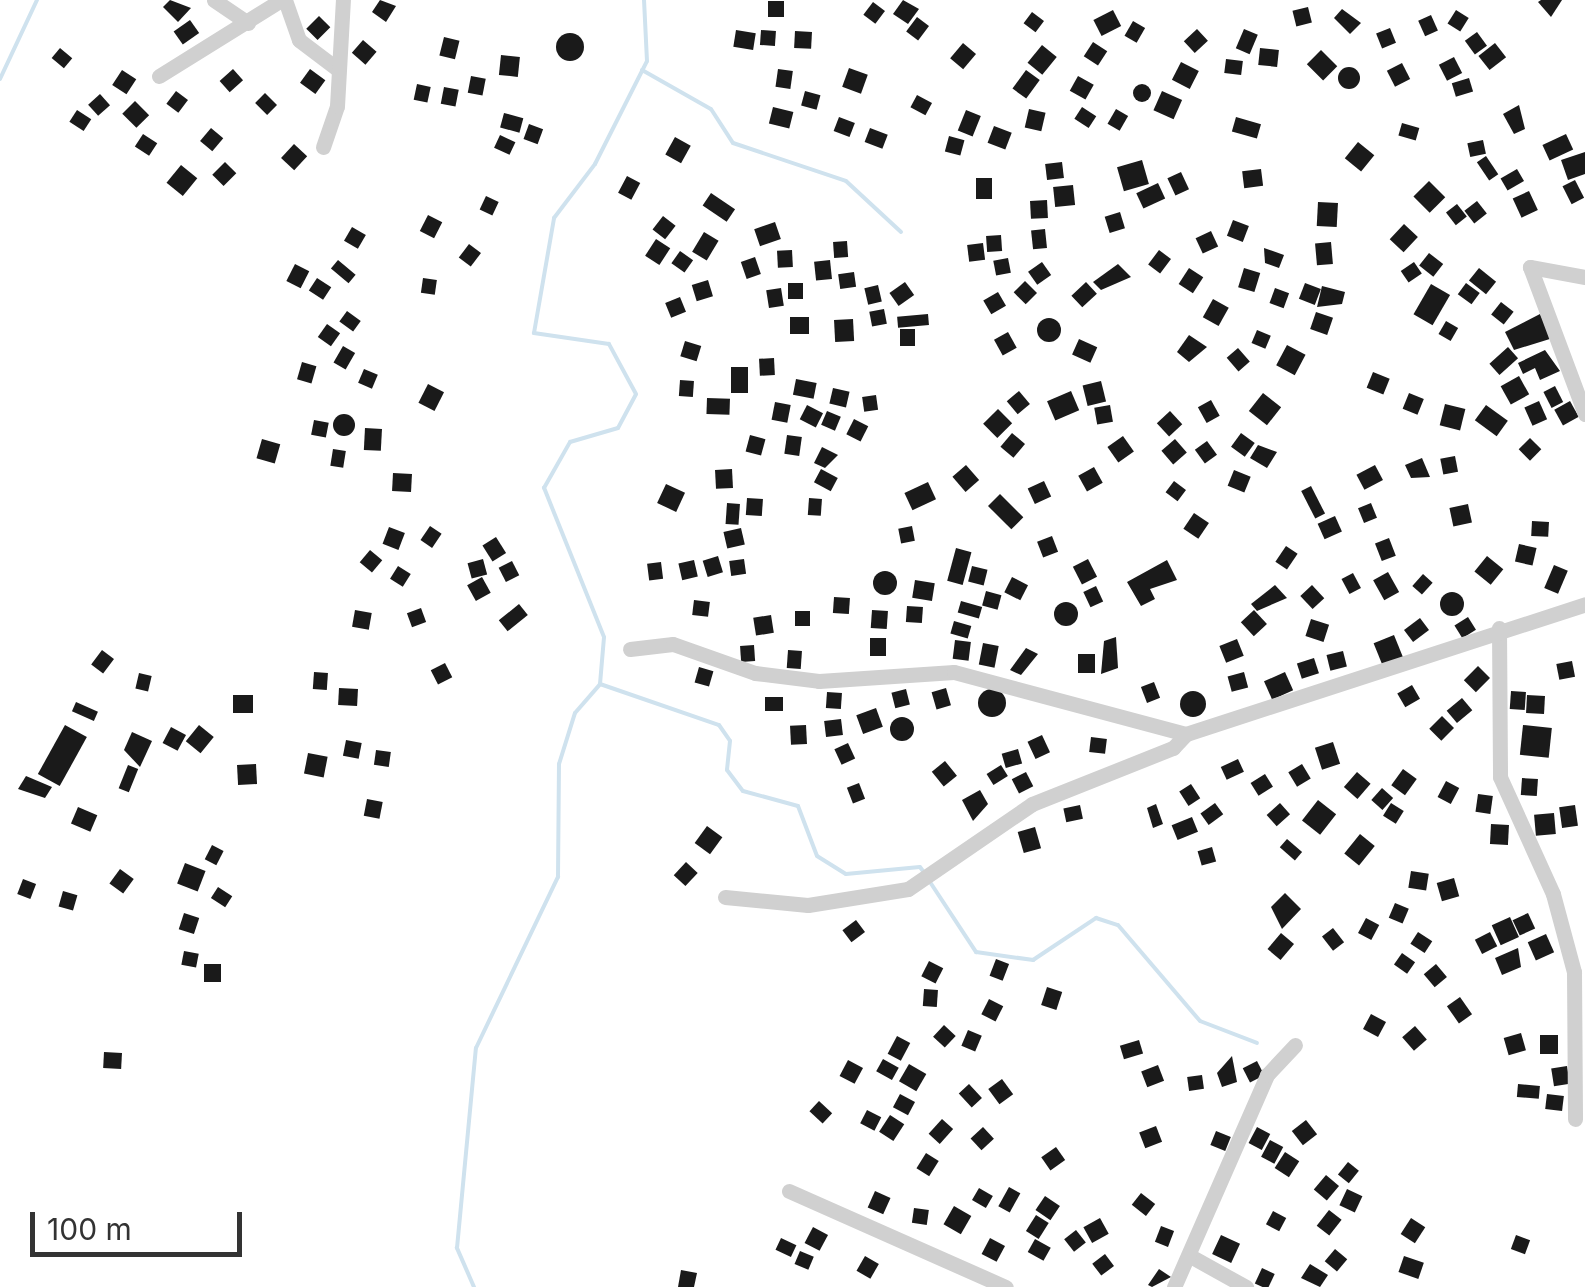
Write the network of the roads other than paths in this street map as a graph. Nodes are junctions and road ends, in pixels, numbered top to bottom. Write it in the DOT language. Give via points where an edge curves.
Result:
graph roads {
  1 [pos="214,0"];
  2 [pos="283,0"];
  3 [pos="343,0"];
  4 [pos="248,23"];
  5 [pos="336,68"];
  6 [pos="159,76"];
  7 [pos="323,147"];
  8 [pos="1585,277"];
  9 [pos="1585,414"];
  10 [pos="1585,604"];
  11 [pos="1498,628"];
  12 [pos="630,649"];
  13 [pos="1186,734"];
  14 [pos="725,896"];
  15 [pos="1295,1046"];
  16 [pos="1575,1119"];
  17 [pos="788,1191"];
  18 [pos="1192,1257"];
  19 [pos="1006,1287"];
  20 [pos="1174,1287"];
  21 [pos="1246,1287"];
  1 -- 4 [label="street"];
  2 -- 4 [label="street"];
  2 -- 5 [label="street" via="299,40"];
  3 -- 5 [label="street"];
  4 -- 6 [label="street"];
  5 -- 7 [label="street" via="338,106"];
  8 -- 9 [label="street" via="1530,266"];
  10 -- 11 [label="street"];
  11 -- 13 [label="street"];
  11 -- 16 [label="street" via="1500,777 1553,894 1574,972"];
  12 -- 13 [label="street" via="673,644 742,670 819,682 954,672"];
  13 -- 14 [label="street" via="1173,748 1032,804 908,889 808,905"];
  15 -- 18 [label="street" via="1266,1075"];
  17 -- 19 [label="street"];
  18 -- 20 [label="street"];
  18 -- 21 [label="street"];
}
